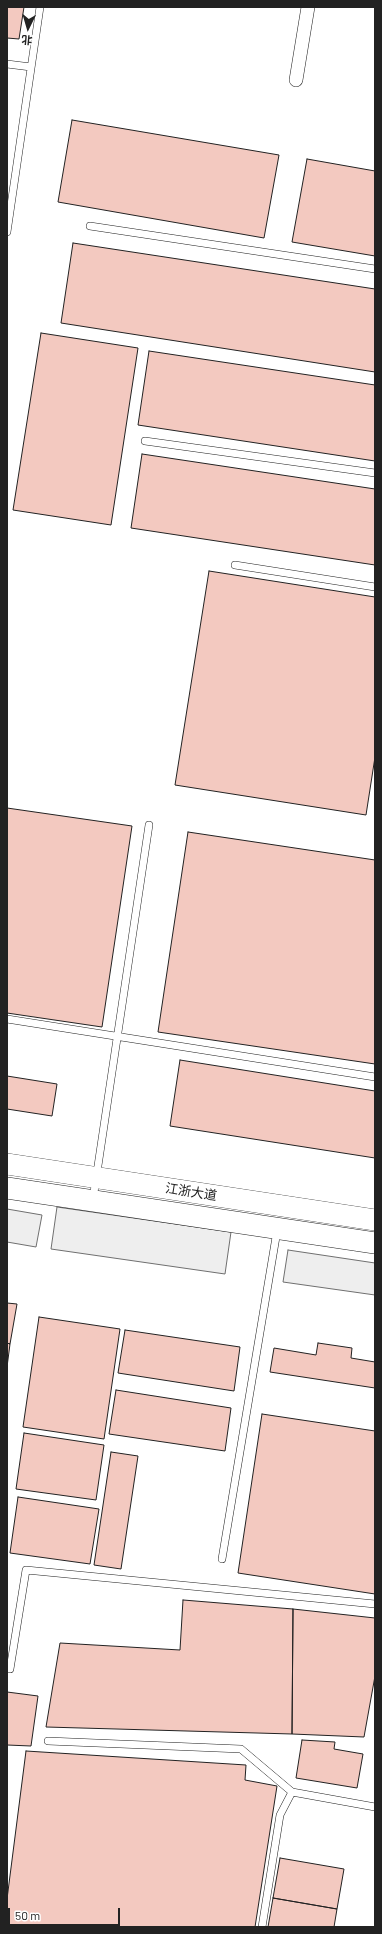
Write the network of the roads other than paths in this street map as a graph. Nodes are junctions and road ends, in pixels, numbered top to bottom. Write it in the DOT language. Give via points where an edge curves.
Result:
graph roads {
  1 [pos="40,7"];
  2 [pos="308,7"];
  3 [pos="7,64"];
  4 [pos="32,67"];
  5 [pos="296,80"];
  6 [pos="90,226"];
  7 [pos="7,232"];
  8 [pos="375,269"];
  9 [pos="145,441"];
  10 [pos="375,473"];
  11 [pos="235,565"];
  12 [pos="375,587"];
  13 [pos="149,825"];
  14 [pos="7,1019"];
  15 [pos="117,1036"];
  16 [pos="375,1077"];
  17 [pos="7,1164"];
  18 [pos="96,1178"];
  19 [pos="7,1188"];
  20 [pos="92,1201"];
  21 [pos="375,1220"];
  22 [pos="278,1229"];
  23 [pos="375,1243"];
  24 [pos="222,1559"];
  25 [pos="375,1604"];
  26 [pos="10,1669"];
  27 [pos="48,1741"];
  28 [pos="292,1792"];
  29 [pos="375,1807"];
  30 [pos="262,1927"];
  1 -- 4 [label="lane"];
  2 -- 5 [label="street"];
  3 -- 4 [label="lane"];
  4 -- 7 [label="lane"];
  6 -- 8 [label="lane"];
  9 -- 10 [label="lane"];
  11 -- 12 [label="lane"];
  13 -- 15 [label="lane"];
  14 -- 15 [label="lane"];
  15 -- 16 [label="lane"];
  15 -- 18 [label="lane"];
  17 -- 18 [label="main road, 江浙大道"];
  18 -- 20 [label="lane"];
  18 -- 21 [label="main road, 江浙大道"];
  19 -- 20 [label="main road, 江浙大道"];
  20 -- 22 [label="main road, 江浙大道"];
  22 -- 23 [label="main road, 江浙大道"];
  22 -- 24 [label="lane"];
  25 -- 26 [label="lane" via="26,1570"];
  27 -- 28 [label="lane" via="241,1748"];
  28 -- 29 [label="lane"];
  28 -- 30 [label="lane" via="280,1815"];
}
